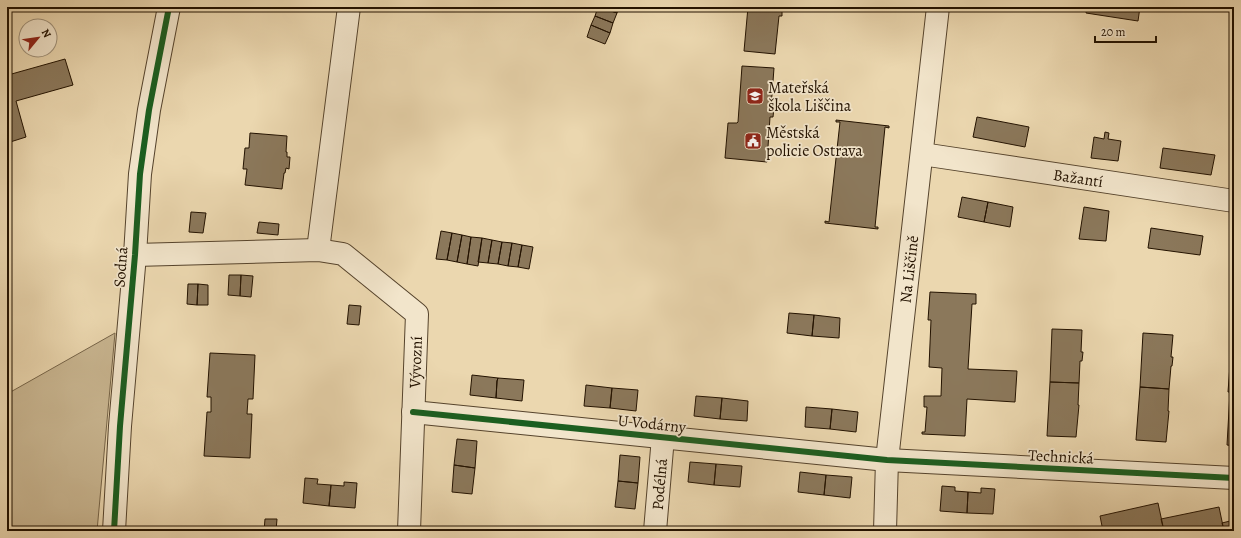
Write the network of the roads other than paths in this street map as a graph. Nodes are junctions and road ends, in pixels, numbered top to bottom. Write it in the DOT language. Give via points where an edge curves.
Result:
graph roads {
  1 [pos="169,7"];
  2 [pos="350,7"];
  3 [pos="938,7"];
  4 [pos="922,154"];
  5 [pos="1234,201"];
  6 [pos="318,250"];
  7 [pos="135,255"];
  8 [pos="414,412"];
  9 [pos="663,437"];
  10 [pos="887,460"];
  11 [pos="1234,478"];
  12 [pos="114,531"];
  13 [pos="409,531"];
  14 [pos="655,531"];
  15 [pos="885,531"];
  1 -- 7 [label="street, Sodná" via="141,167"];
  2 -- 6 [label="street"];
  3 -- 4 [label="street, Na Liščině"];
  4 -- 5 [label="street, Bažantí"];
  4 -- 10 [label="street, Na Liščině"];
  6 -- 7 [label="street, Vývozní"];
  6 -- 8 [label="street, Vývozní" via="343,254 417,314"];
  7 -- 12 [label="street, Sodná"];
  8 -- 9 [label="street, U Vodárny"];
  8 -- 13 [label="street, Vývozní"];
  9 -- 10 [label="street, U Vodárny"];
  9 -- 14 [label="street, Podélná"];
  10 -- 11 [label="street, Technická"];
  10 -- 15 [label="street, Na Liščině"];
}
